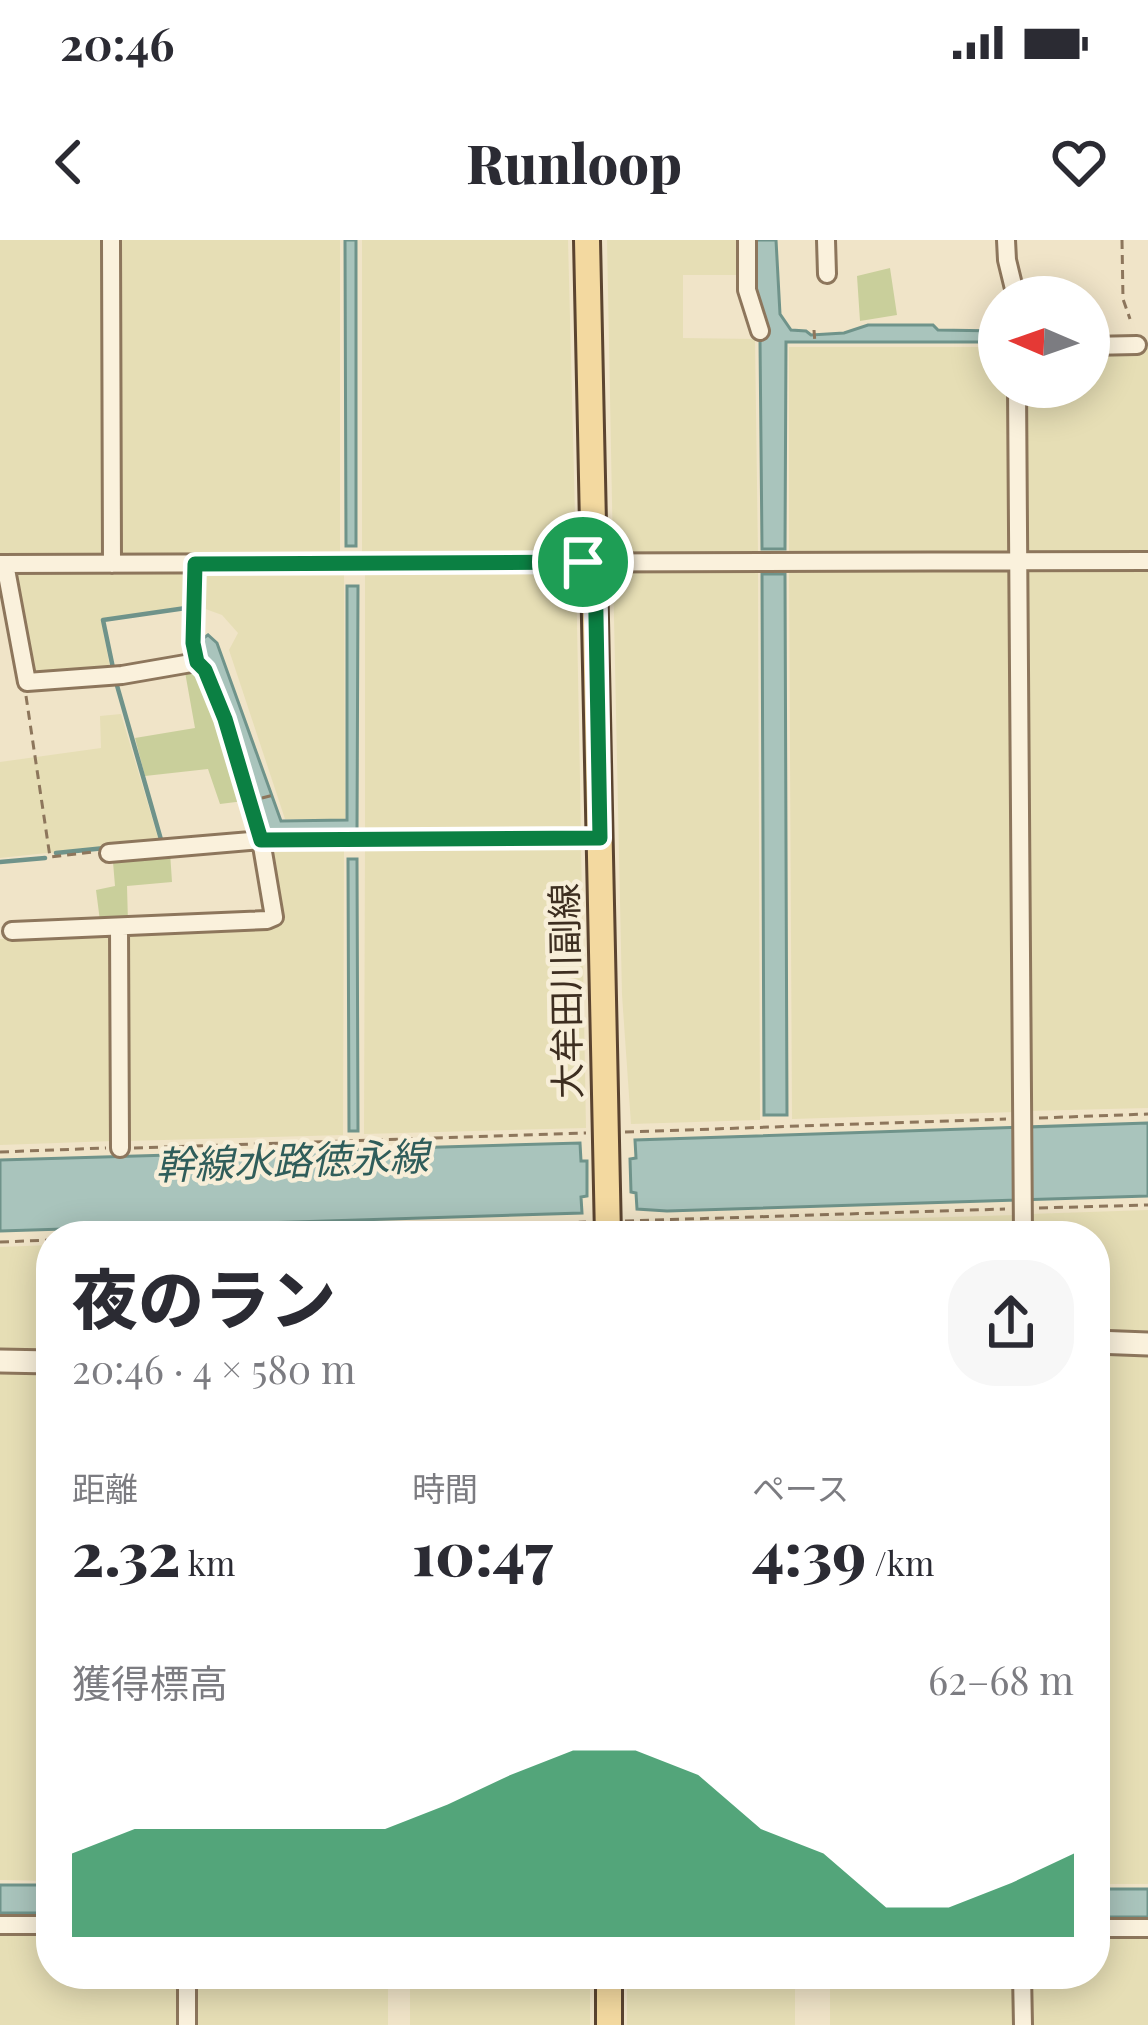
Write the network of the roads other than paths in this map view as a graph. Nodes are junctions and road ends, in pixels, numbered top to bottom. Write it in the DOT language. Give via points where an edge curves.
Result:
graph roads {
  1 [pos="111,240"];
  2 [pos="587,240"];
  3 [pos="747,240"];
  4 [pos="826,240"];
  5 [pos="1006,240"];
  6 [pos="827,274"];
  7 [pos="1012,276"];
  8 [pos="760,332"];
  9 [pos="1137,345"];
  10 [pos="1110,346"];
  11 [pos="1017,408"];
  12 [pos="1019,561"];
  13 [pos="1148,561"];
  14 [pos="595,562"];
  15 [pos="3,564"];
  16 [pos="112,564"];
  17 [pos="195,564"];
  18 [pos="197,662"];
  19 [pos="600,838"];
  20 [pos="261,840"];
  21 [pos="104,856"];
  22 [pos="119,928"];
  23 [pos="12,931"];
  24 [pos="120,1148"];
  25 [pos="608,1221"];
  26 [pos="1023,1221"];
  27 [pos="1110,1343"];
  28 [pos="1148,1344"];
  29 [pos="0,1361"];
  30 [pos="36,1361"];
  31 [pos="0,1925"];
  32 [pos="36,1925"];
  33 [pos="1110,1928"];
  34 [pos="1148,1928"];
  35 [pos="187,1989"];
  36 [pos="609,1989"];
  37 [pos="1022,1989"];
  38 [pos="187,2025"];
  39 [pos="609,2025"];
  40 [pos="1023,2025"];
  1 -- 16 [label="street"];
  2 -- 14 [label="main road, 大牟田川副線"];
  3 -- 8 [label="street" via="747,290"];
  4 -- 6 [label="street"];
  5 -- 7 [label="street"];
  9 -- 10 [label="street"];
  11 -- 12 [label="street"];
  12 -- 13 [label="street"];
  12 -- 14 [label="street"];
  12 -- 26 [label="street"];
  14 -- 17 [label="street"];
  14 -- 19 [label="main road, 大牟田川副線"];
  15 -- 16 [label="street"];
  15 -- 18 [label="street" via="27,682"];
  16 -- 17 [label="street"];
  17 -- 18 [label="street"];
  18 -- 20 [label="street" via="225,719"];
  19 -- 20 [label="street"];
  19 -- 25 [label="main road, 大牟田川副線"];
  20 -- 21 [label="street"];
  20 -- 22 [label="street" via="274,916"];
  22 -- 23 [label="street"];
  22 -- 24 [label="street"];
  27 -- 28 [label="street"];
  29 -- 30 [label="street"];
  31 -- 32 [label="street"];
  33 -- 34 [label="street"];
  35 -- 38 [label="street"];
  36 -- 39 [label="main road"];
  37 -- 40 [label="street"];
}
